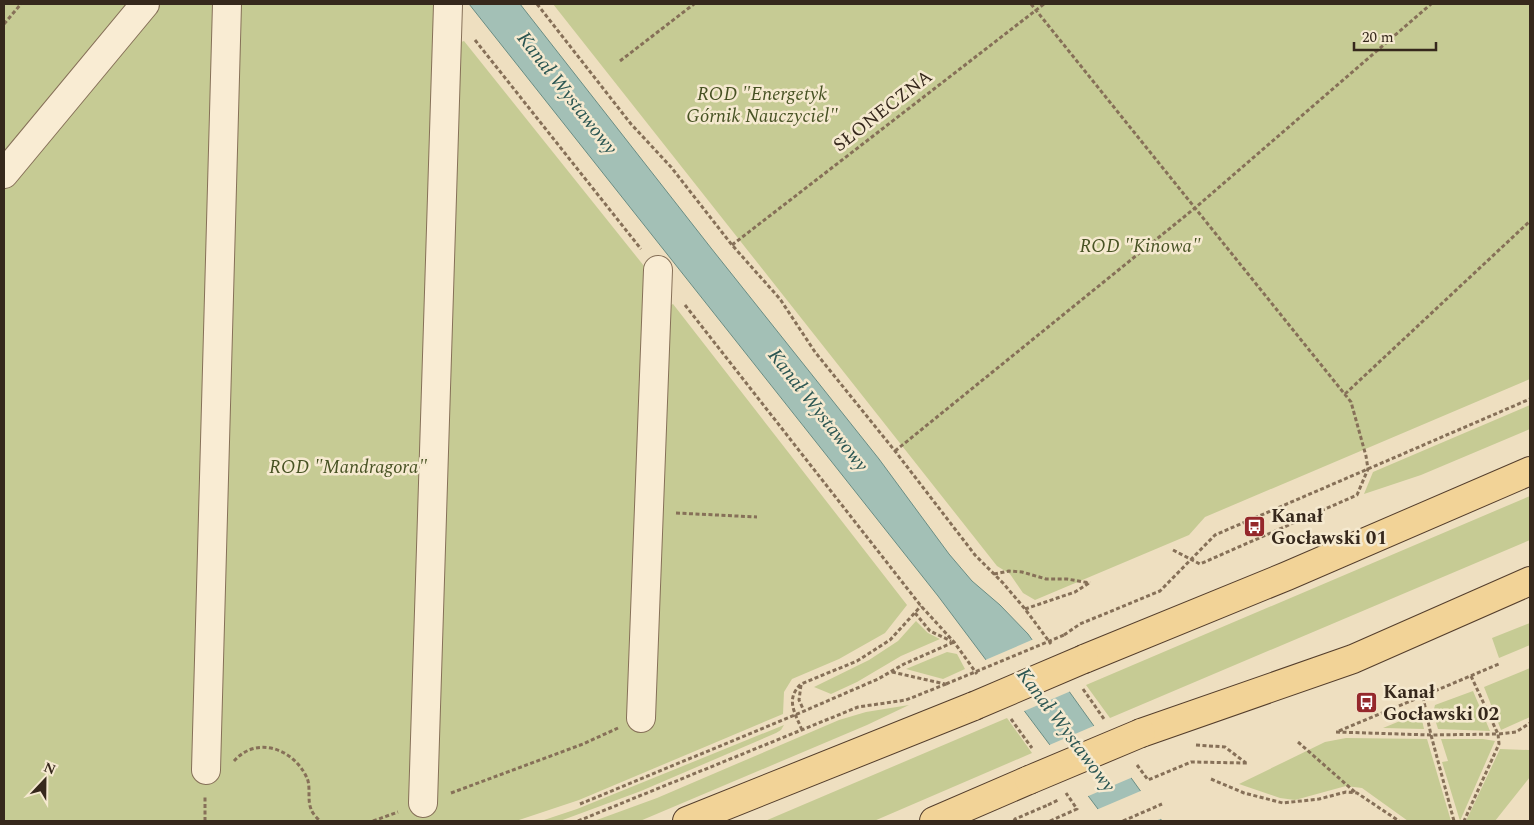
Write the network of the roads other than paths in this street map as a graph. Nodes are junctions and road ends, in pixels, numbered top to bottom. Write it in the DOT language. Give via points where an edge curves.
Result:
graph roads {
  1 [pos="145,4"];
  2 [pos="227,4"];
  3 [pos="448,6"];
  4 [pos="4,174"];
  5 [pos="658,270"];
  6 [pos="1530,471"];
  7 [pos="1530,581"];
  8 [pos="641,718"];
  9 [pos="206,770"];
  10 [pos="423,803"];
  11 [pos="688,821"];
  12 [pos="934,821"];
  1 -- 4 [label="lane"];
  2 -- 9 [label="lane"];
  3 -- 10 [label="lane"];
  5 -- 8 [label="lane"];
  6 -- 11 [label="main road, bridge" via="1287,576"];
  7 -- 12 [label="main road, bridge" via="1353,659 1141,732"];
}
